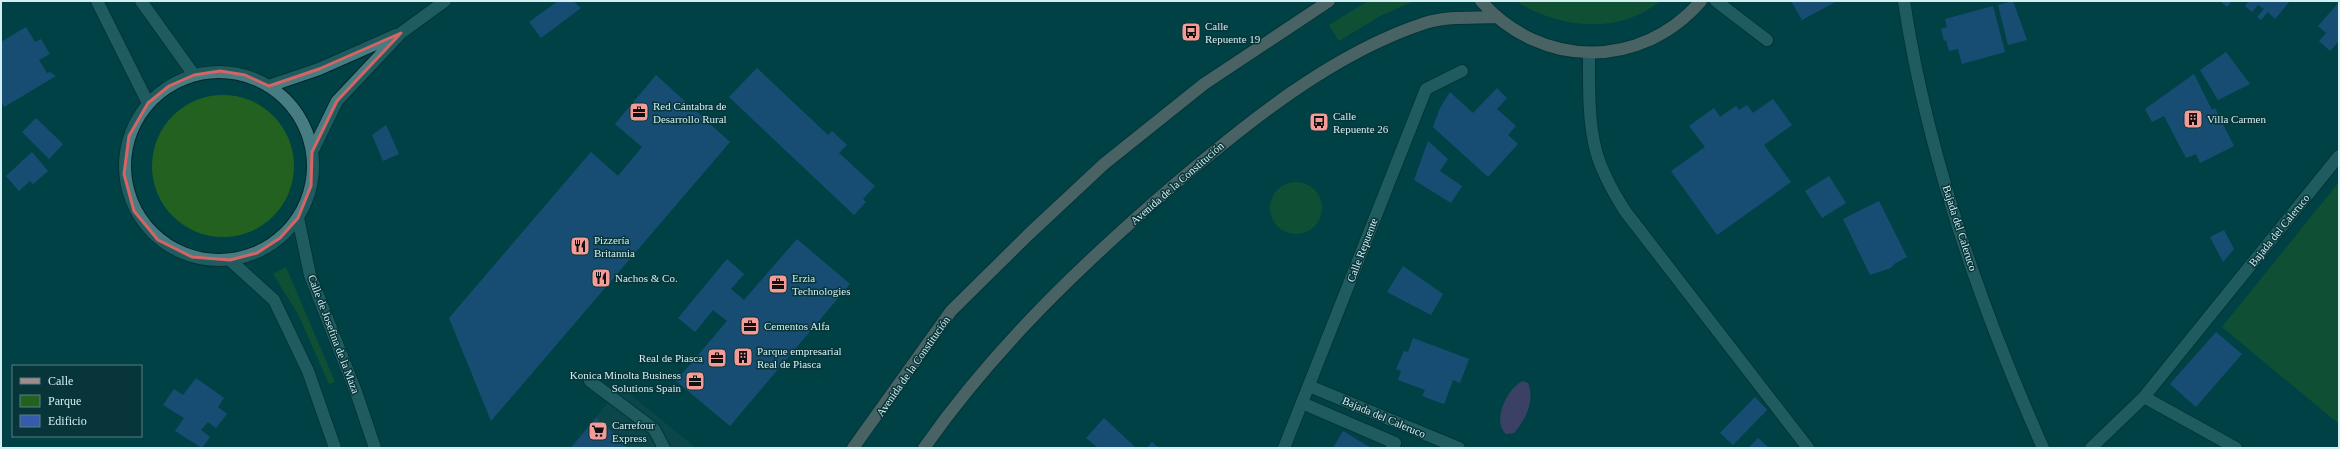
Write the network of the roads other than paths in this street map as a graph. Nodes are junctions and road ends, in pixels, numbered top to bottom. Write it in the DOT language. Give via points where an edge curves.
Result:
graph roads {
  1 [pos="97,1"];
  2 [pos="141,1"];
  3 [pos="445,1"];
  4 [pos="1329,1"];
  5 [pos="1481,1"];
  6 [pos="1701,1"];
  7 [pos="1716,1"];
  8 [pos="1904,1"];
  9 [pos="1495,17"];
  10 [pos="401,33"];
  11 [pos="1767,40"];
  12 [pos="1589,53"];
  13 [pos="1462,71"];
  14 [pos="194,75"];
  15 [pos="269,86"];
  16 [pos="148,103"];
  17 [pos="312,152"];
  18 [pos="2339,156"];
  19 [pos="298,218"];
  20 [pos="230,260"];
  21 [pos="590,381"];
  22 [pos="1309,386"];
  23 [pos="2144,397"];
  24 [pos="1302,403"];
  25 [pos="335,448"];
  26 [pos="375,448"];
  27 [pos="664,448"];
  28 [pos="853,448"];
  29 [pos="924,448"];
  30 [pos="1284,448"];
  31 [pos="1392,448"];
  32 [pos="1459,448"];
  33 [pos="1808,448"];
  34 [pos="2042,448"];
  35 [pos="2091,448"];
  36 [pos="2236,448"];
  1 -- 16 [label="street"];
  2 -- 14 [label="street"];
  3 -- 10 [label="street"];
  4 -- 28 [label="main road, Avenida de la Constitución" via="1204,84 1104,164 1069,196 952,311"];
  5 -- 9 [label="main road"];
  6 -- 12 [label="main road" via="1688,16 1658,37 1624,50"];
  7 -- 11 [label="street"];
  8 -- 34 [label="street, Bajada del Caleruco" via="1925,112 1960,233 2015,386"];
  9 -- 12 [label="main road" via="1523,37 1555,49"];
  9 -- 29 [label="main road, Avenida de la Constitución" via="1428,22 1405,30 1340,61 1240,129 1077,271 1011,339"];
  10 -- 15 [label="street" via="319,70"];
  10 -- 17 [label="street" via="337,101"];
  12 -- 33 [label="street" via="1589,94 1596,150 1608,183 1625,211"];
  13 -- 22 [label="street, Calle Repuente" via="1426,89"];
  14 -- 15 [label="street" via="220,71 239,74"];
  14 -- 16 [label="street" via="169,86"];
  15 -- 17 [label="street" via="298,114 307,132"];
  16 -- 20 [label="street" via="129,136 124,174 134,211 158,240 192,257"];
  17 -- 19 [label="street" via="311,186"];
  18 -- 23 [label="street, Bajada del Caleruco"];
  19 -- 20 [label="street" via="280,238 256,253"];
  19 -- 26 [label="street, Calle de Josefina de la Maza" via="310,275"];
  20 -- 25 [label="street" via="274,300 308,372"];
  21 -- 27 [label="street" via="654,429"];
  22 -- 24 [label="street, Calle Repuente"];
  22 -- 32 [label="street, Bajada del Caleruco"];
  23 -- 35 [label="street, Bajada del Caleruco"];
  23 -- 36 [label="street"];
  24 -- 30 [label="street, Calle Repuente"];
  24 -- 31 [label="street" via="1394,443"];
}
